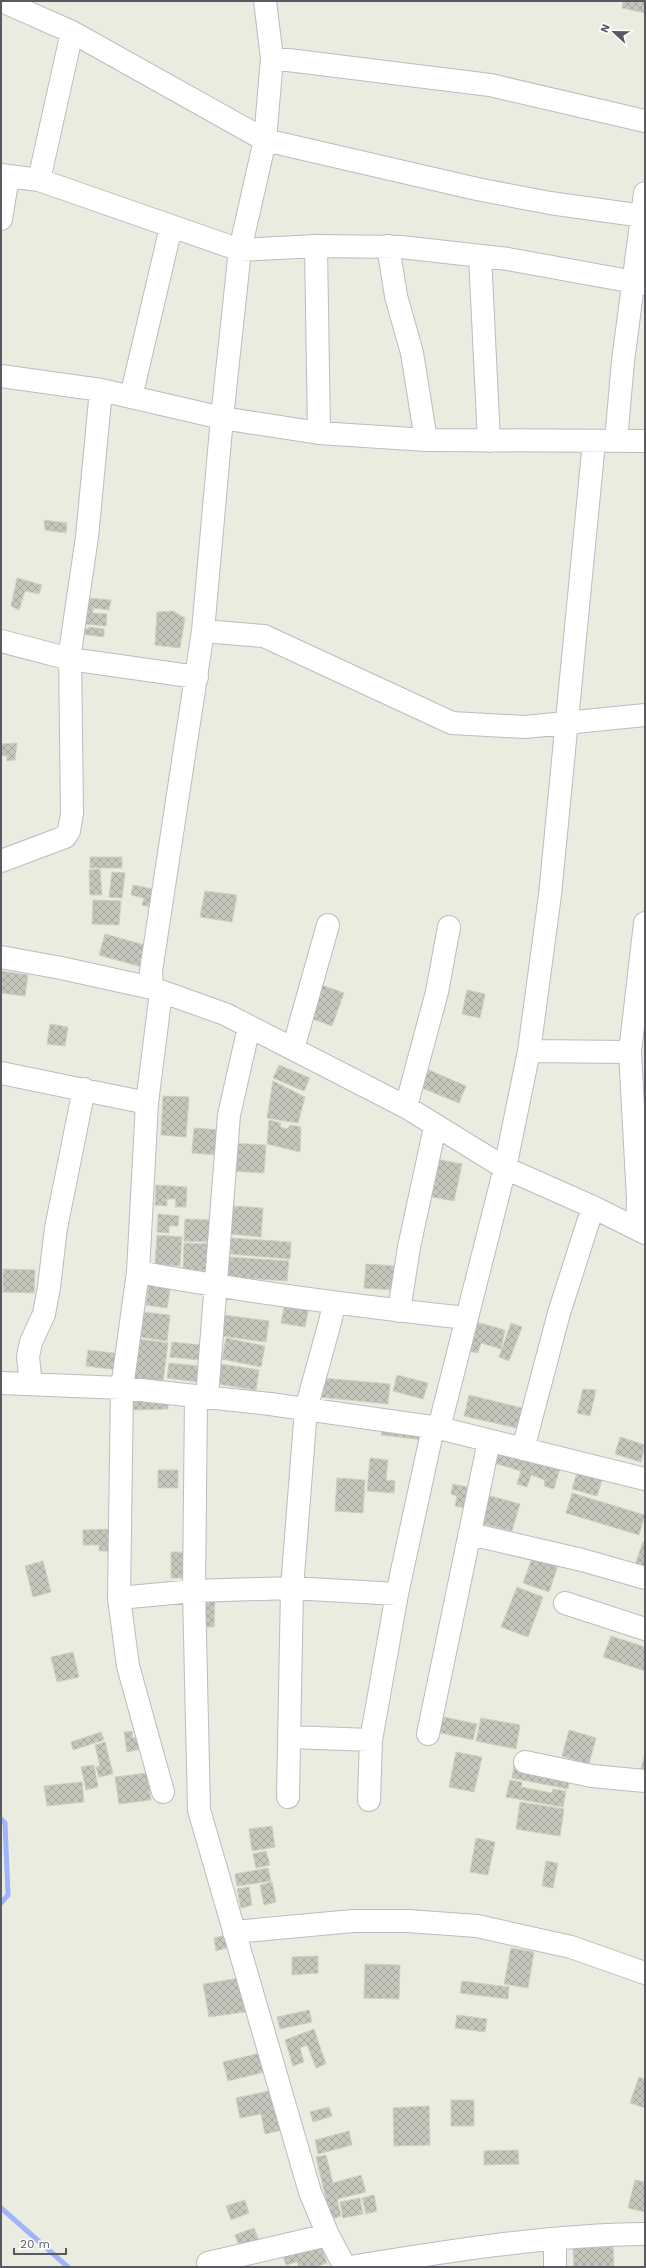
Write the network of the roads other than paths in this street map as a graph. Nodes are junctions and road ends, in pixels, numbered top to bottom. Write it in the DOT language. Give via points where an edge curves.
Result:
graph roads {
  1 [pos="2,1"];
  2 [pos="265,1"];
  3 [pos="72,32"];
  4 [pos="272,58"];
  5 [pos="645,121"];
  6 [pos="265,140"];
  7 [pos="5,175"];
  8 [pos="39,180"];
  9 [pos="645,193"];
  10 [pos="643,216"];
  11 [pos="1,219"];
  12 [pos="171,227"];
  13 [pos="316,246"];
  14 [pos="388,246"];
  15 [pos="240,250"];
  16 [pos="480,256"];
  17 [pos="640,282"];
  18 [pos="1,376"];
  19 [pos="101,390"];
  20 [pos="131,397"];
  21 [pos="222,418"];
  22 [pos="319,433"];
  23 [pos="426,440"];
  24 [pos="616,440"];
  25 [pos="489,441"];
  26 [pos="645,441"];
  27 [pos="594,442"];
  28 [pos="203,631"];
  29 [pos="1,641"];
  30 [pos="70,659"];
  31 [pos="197,677"];
  32 [pos="645,715"];
  33 [pos="566,724"];
  34 [pos="1,861"];
  35 [pos="645,923"];
  36 [pos="328,926"];
  37 [pos="449,927"];
  38 [pos="1,957"];
  39 [pos="157,990"];
  40 [pos="249,1027"];
  41 [pos="293,1049"];
  42 [pos="529,1051"];
  43 [pos="630,1052"];
  44 [pos="1,1073"];
  45 [pos="84,1090"];
  46 [pos="147,1103"];
  47 [pos="406,1107"];
  48 [pos="435,1127"];
  49 [pos="506,1168"];
  50 [pos="593,1207"];
  51 [pos="641,1231"];
  52 [pos="138,1272"];
  53 [pos="216,1287"];
  54 [pos="330,1303"];
  55 [pos="399,1311"];
  56 [pos="466,1318"];
  57 [pos="1,1383"];
  58 [pos="31,1384"];
  59 [pos="122,1388"];
  60 [pos="202,1396"];
  61 [pos="306,1409"];
  62 [pos="436,1428"];
  63 [pos="489,1441"];
  64 [pos="523,1449"];
  65 [pos="645,1479"];
  66 [pos="470,1534"];
  67 [pos="645,1578"];
  68 [pos="292,1588"];
  69 [pos="194,1591"];
  70 [pos="397,1594"];
  71 [pos="119,1598"];
  72 [pos="565,1603"];
  73 [pos="645,1629"];
  74 [pos="428,1734"];
  75 [pos="291,1737"];
  76 [pos="371,1740"];
  77 [pos="525,1762"];
  78 [pos="645,1781"];
  79 [pos="163,1792"];
  80 [pos="288,1797"];
  81 [pos="369,1800"];
  82 [pos="234,1932"];
  83 [pos="644,1970"];
  84 [pos="645,2234"];
  85 [pos="328,2235"];
  86 [pos="555,2239"];
  87 [pos="208,2263"];
  88 [pos="345,2267"];
  89 [pos="350,2267"];
  90 [pos="555,2267"];
  1 -- 3 [label="street"];
  2 -- 4 [label="street"];
  3 -- 6 [label="street"];
  3 -- 8 [label="street"];
  4 -- 5 [label="street" via="490,85"];
  4 -- 6 [label="street"];
  6 -- 10 [label="street" via="477,189 550,203"];
  6 -- 15 [label="street"];
  7 -- 8 [label="street"];
  7 -- 11 [label="street"];
  8 -- 12 [label="street"];
  9 -- 10 [label="street"];
  10 -- 17 [label="street"];
  12 -- 15 [label="street"];
  12 -- 20 [label="street"];
  13 -- 14 [label="street"];
  13 -- 15 [label="street"];
  13 -- 22 [label="street"];
  14 -- 16 [label="street"];
  14 -- 23 [label="street" via="396,296 412,353"];
  15 -- 21 [label="street"];
  16 -- 17 [label="street"];
  16 -- 25 [label="street"];
  17 -- 24 [label="street" via="623,361"];
  18 -- 19 [label="street"];
  19 -- 20 [label="street"];
  19 -- 30 [label="street" via="87,537"];
  20 -- 21 [label="street"];
  21 -- 22 [label="street"];
  21 -- 28 [label="street"];
  22 -- 23 [label="street"];
  23 -- 25 [label="street"];
  24 -- 26 [label="street"];
  24 -- 27 [label="street"];
  25 -- 27 [label="street"];
  27 -- 33 [label="street"];
  28 -- 31 [label="street"];
  28 -- 33 [label="street" via="264,636 452,723 525,727"];
  29 -- 30 [label="street"];
  30 -- 31 [label="street"];
  30 -- 34 [label="street" via="72,814 69,831 65,837"];
  31 -- 39 [label="street" via="151,971"];
  32 -- 33 [label="street"];
  33 -- 42 [label="street" via="550,895"];
  35 -- 43 [label="street"];
  36 -- 41 [label="street"];
  37 -- 47 [label="street" via="437,992"];
  38 -- 39 [label="street"];
  39 -- 40 [label="street" via="225,1014"];
  39 -- 46 [label="street"];
  40 -- 41 [label="street"];
  40 -- 53 [label="street" via="229,1115"];
  41 -- 47 [label="street"];
  42 -- 43 [label="street"];
  42 -- 49 [label="street"];
  43 -- 51 [label="street"];
  44 -- 45 [label="street"];
  45 -- 46 [label="street"];
  45 -- 58 [label="street" via="56,1228 45,1307 28,1357"];
  46 -- 52 [label="street"];
  47 -- 48 [label="street"];
  48 -- 49 [label="street"];
  48 -- 55 [label="street" via="409,1247"];
  49 -- 50 [label="street"];
  49 -- 56 [label="street"];
  50 -- 51 [label="street"];
  50 -- 64 [label="street" via="559,1313"];
  52 -- 53 [label="street"];
  52 -- 59 [label="street"];
  53 -- 54 [label="street"];
  53 -- 60 [label="street"];
  54 -- 55 [label="street"];
  54 -- 61 [label="street" via="333,1308 330,1322"];
  55 -- 56 [label="street"];
  56 -- 62 [label="street"];
  57 -- 58 [label="street"];
  58 -- 59 [label="street"];
  59 -- 60 [label="street"];
  59 -- 71 [label="street"];
  60 -- 61 [label="street"];
  60 -- 69 [label="street"];
  61 -- 62 [label="street"];
  61 -- 68 [label="street"];
  62 -- 63 [label="street"];
  62 -- 70 [label="street"];
  63 -- 64 [label="street"];
  63 -- 66 [label="street"];
  64 -- 65 [label="street"];
  66 -- 67 [label="street" via="582,1560"];
  66 -- 74 [label="street"];
  68 -- 69 [label="street"];
  68 -- 70 [label="street"];
  68 -- 75 [label="street"];
  69 -- 71 [label="street"];
  69 -- 82 [label="street" via="199,1810"];
  70 -- 76 [label="street"];
  71 -- 79 [label="street" via="128,1666"];
  72 -- 73 [label="street"];
  75 -- 76 [label="street"];
  75 -- 80 [label="street"];
  76 -- 81 [label="street"];
  77 -- 78 [label="street" via="592,1776"];
  82 -- 83 [label="street" via="353,1921 408,1920 477,1926 571,1947"];
  82 -- 85 [label="street" via="310,2192"];
  84 -- 86 [label="street" via="605,2234"];
  85 -- 87 [label="street"];
  85 -- 88 [label="street"];
  86 -- 89 [label="street" via="464,2249"];
  86 -- 90 [label="street"];
}
